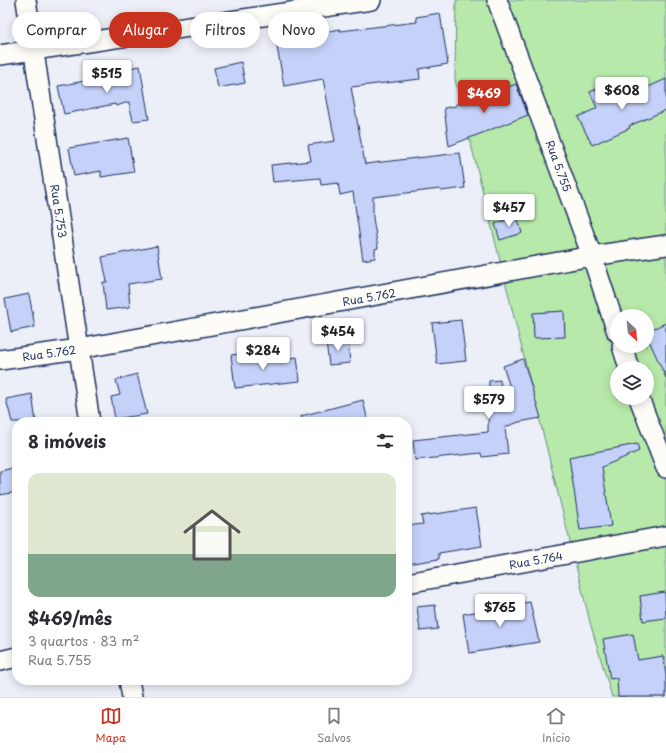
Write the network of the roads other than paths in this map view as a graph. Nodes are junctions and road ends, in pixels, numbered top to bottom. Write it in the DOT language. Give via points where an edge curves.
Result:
graph roads {
  1 [pos="26,0"];
  2 [pos="371,0"];
  3 [pos="497,0"];
  4 [pos="34,50"];
  5 [pos="0,55"];
  6 [pos="666,245"];
  7 [pos="592,256"];
  8 [pos="610,311"];
  9 [pos="79,349"];
  10 [pos="0,360"];
  11 [pos="642,405"];
  12 [pos="89,417"];
  13 [pos="666,468"];
  14 [pos="666,536"];
  15 [pos="412,582"];
  16 [pos="12,658"];
  17 [pos="0,661"];
  18 [pos="130,685"];
  19 [pos="132,697"];
  1 -- 4 [label="street, Rua 5.753"];
  2 -- 4 [label="street"];
  3 -- 7 [label="street, Rua 5.755"];
  4 -- 5 [label="street"];
  4 -- 9 [label="street, Rua 5.753"];
  6 -- 7 [label="street, Rua 5.762"];
  7 -- 8 [label="street, Rua 5.755"];
  7 -- 9 [label="street, Rua 5.762"];
  9 -- 10 [label="street, Rua 5.762"];
  9 -- 12 [label="street, Rua 5.753"];
  11 -- 13 [label="street"];
  14 -- 15 [label="street, Rua 5.764"];
  16 -- 17 [label="street"];
  18 -- 19 [label="street"];
}
